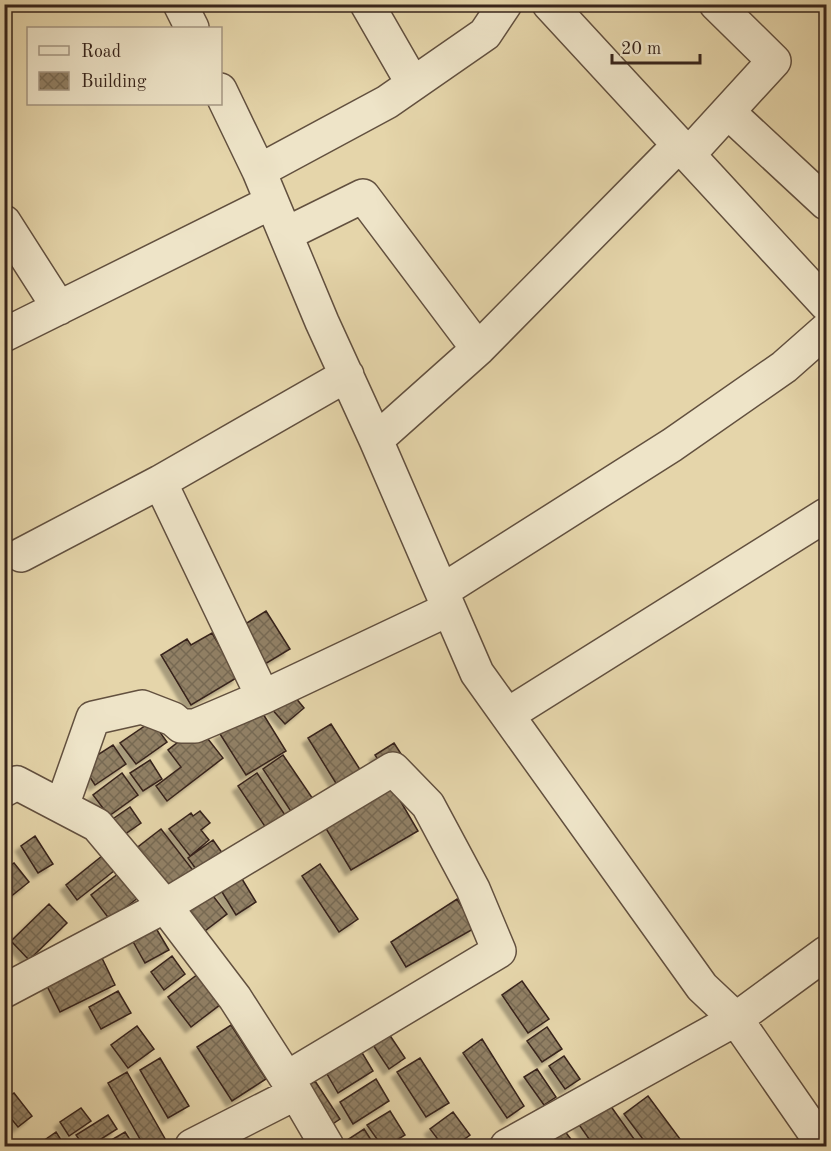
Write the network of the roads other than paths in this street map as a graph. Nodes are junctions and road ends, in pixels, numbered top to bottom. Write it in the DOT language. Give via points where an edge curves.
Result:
graph roads {
  1 [pos="180,4"];
  2 [pos="367,4"];
  3 [pos="505,4"];
  4 [pos="549,4"];
  5 [pos="716,4"];
  6 [pos="192,27"];
  7 [pos="413,84"];
  8 [pos="222,94"];
  9 [pos="728,112"];
  10 [pos="684,150"];
  11 [pos="259,171"];
  12 [pos="272,202"];
  13 [pos="826,202"];
  14 [pos="4,222"];
  15 [pos="286,234"];
  16 [pos="826,304"];
  17 [pos="58,308"];
  18 [pos="826,330"];
  19 [pos="4,335"];
  20 [pos="478,349"];
  21 [pos="347,375"];
  22 [pos="376,440"];
  23 [pos="160,482"];
  24 [pos="826,515"];
  25 [pos="21,555"];
  26 [pos="446,600"];
  27 [pos="262,697"];
  28 [pos="507,715"];
  29 [pos="4,790"];
  30 [pos="62,806"];
  31 [pos="165,906"];
  32 [pos="826,953"];
  33 [pos="4,991"];
  34 [pos="736,1019"];
  35 [pos="291,1085"];
  36 [pos="192,1146"];
  37 [pos="327,1146"];
  38 [pos="507,1146"];
  39 [pos="824,1146"];
  1 -- 6 [label="street"];
  2 -- 7 [label="street"];
  3 -- 7 [label="street" via="485,34"];
  4 -- 10 [label="street"];
  5 -- 9 [label="street" via="774,61"];
  7 -- 11 [label="street"];
  8 -- 11 [label="street"];
  9 -- 10 [label="street"];
  9 -- 13 [label="street"];
  10 -- 16 [label="street"];
  10 -- 20 [label="street"];
  11 -- 12 [label="street"];
  12 -- 15 [label="street"];
  12 -- 17 [label="street"];
  14 -- 17 [label="street"];
  15 -- 20 [label="street" via="363,196"];
  15 -- 21 [label="street"];
  17 -- 19 [label="street"];
  18 -- 26 [label="street" via="784,367"];
  20 -- 22 [label="street"];
  21 -- 22 [label="street"];
  21 -- 23 [label="street"];
  22 -- 26 [label="street"];
  23 -- 25 [label="street"];
  23 -- 27 [label="street"];
  24 -- 28 [label="street"];
  26 -- 27 [label="street"];
  26 -- 28 [label="street" via="477,673"];
  27 -- 30 [label="street" via="195,726 181,726 142,707 93,718"];
  28 -- 34 [label="street" via="702,987"];
  29 -- 30 [label="street" via="17,783"];
  30 -- 31 [label="street" via="97,825"];
  31 -- 33 [label="street"];
  31 -- 35 [label="street" via="235,998"];
  31 -- 35 [label="street" via="393,768 428,805 473,889 500,951"];
  32 -- 34 [label="street"];
  34 -- 38 [label="street"];
  34 -- 39 [label="street"];
  35 -- 36 [label="street"];
  35 -- 37 [label="street"];
}
